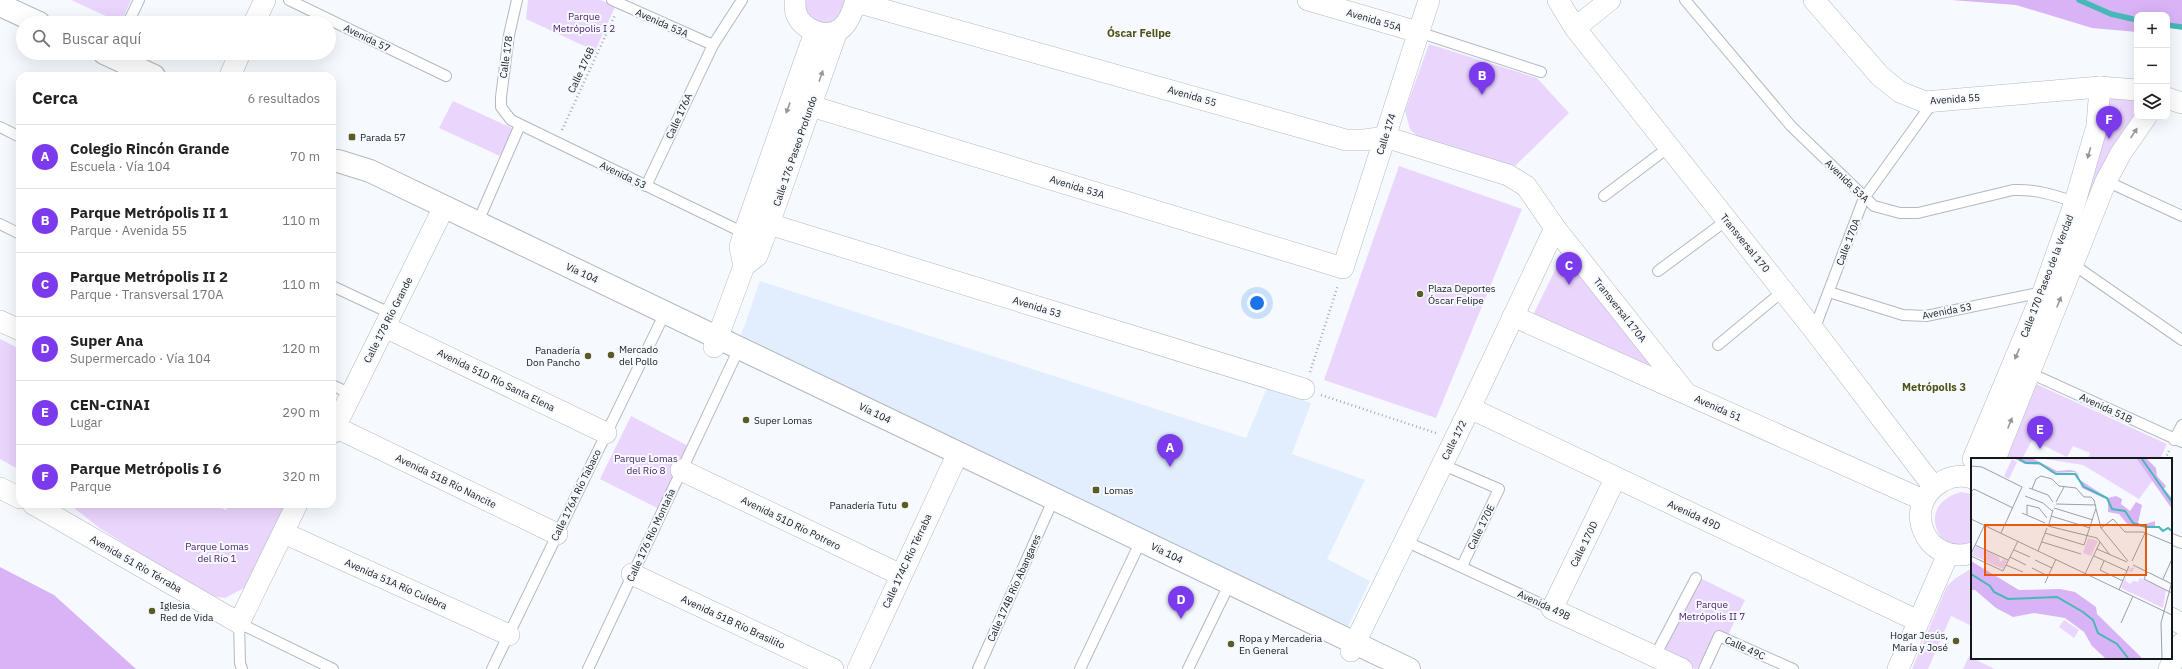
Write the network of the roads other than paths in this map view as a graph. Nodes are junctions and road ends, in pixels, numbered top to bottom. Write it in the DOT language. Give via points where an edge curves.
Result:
graph roads {
  1 [pos="139,0"];
  2 [pos="265,0"];
  3 [pos="288,0"];
  4 [pos="517,0"];
  5 [pos="742,0"];
  6 [pos="795,0"];
  7 [pos="1308,0"];
  8 [pos="1429,0"];
  9 [pos="1558,0"];
  10 [pos="1610,0"];
  11 [pos="1684,0"];
  12 [pos="1814,0"];
  13 [pos="856,1"];
  14 [pos="616,2"];
  15 [pos="0,5"];
  16 [pos="24,16"];
  17 [pos="131,16"];
  18 [pos="257,16"];
  19 [pos="321,16"];
  20 [pos="336,23"];
  21 [pos="1575,28"];
  22 [pos="837,31"];
  23 [pos="815,32"];
  24 [pos="1418,32"];
  25 [pos="713,45"];
  26 [pos="122,60"];
  27 [pos="237,60"];
  28 [pos="146,72"];
  29 [pos="232,72"];
  30 [pos="1541,72"];
  31 [pos="446,76"];
  32 [pos="2100,87"];
  33 [pos="2134,90"];
  34 [pos="2170,99"];
  35 [pos="1933,102"];
  36 [pos="2182,103"];
  37 [pos="811,106"];
  38 [pos="505,114"];
  39 [pos="2144,120"];
  40 [pos="520,125"];
  41 [pos="0,127"];
  42 [pos="16,135"];
  43 [pos="1385,137"];
  44 [pos="1669,147"];
  45 [pos="336,160"];
  46 [pos="2106,181"];
  47 [pos="646,186"];
  48 [pos="1526,186"];
  49 [pos="1604,196"];
  50 [pos="1864,198"];
  51 [pos="2075,202"];
  52 [pos="442,212"];
  53 [pos="2182,216"];
  54 [pos="1727,220"];
  55 [pos="0,224"];
  56 [pos="477,224"];
  57 [pos="769,224"];
  58 [pos="1555,228"];
  59 [pos="16,232"];
  60 [pos="744,233"];
  61 [pos="2074,265"];
  62 [pos="744,266"];
  63 [pos="1343,268"];
  64 [pos="1658,271"];
  65 [pos="336,288"];
  66 [pos="1783,291"];
  67 [pos="1828,292"];
  68 [pos="2043,292"];
  69 [pos="1513,316"];
  70 [pos="0,321"];
  71 [pos="389,321"];
  72 [pos="661,321"];
  73 [pos="16,328"];
  74 [pos="1814,330"];
  75 [pos="2182,340"];
  76 [pos="716,342"];
  77 [pos="1718,345"];
  78 [pos="735,357"];
  79 [pos="2030,374"];
  80 [pos="336,386"];
  81 [pos="1304,389"];
  82 [pos="1686,393"];
  83 [pos="351,394"];
  84 [pos="1470,408"];
  85 [pos="336,424"];
  86 [pos="2182,425"];
  87 [pos="336,431"];
  88 [pos="606,433"];
  89 [pos="2178,441"];
  90 [pos="956,457"];
  91 [pos="1975,458"];
  92 [pos="1995,458"];
  93 [pos="1442,464"];
  94 [pos="1971,469"];
  95 [pos="681,470"];
  96 [pos="1615,478"];
  97 [pos="0,488"];
  98 [pos="1928,493"];
  99 [pos="16,496"];
  100 [pos="1050,507"];
  101 [pos="40,508"];
  102 [pos="295,508"];
  103 [pos="284,533"];
  104 [pos="558,534"];
  105 [pos="2172,539"];
  106 [pos="1405,541"];
  107 [pos="2182,543"];
  108 [pos="1137,549"];
  109 [pos="1971,553"];
  110 [pos="1948,554"];
  111 [pos="1462,566"];
  112 [pos="632,574"];
  113 [pos="901,576"];
  114 [pos="1696,578"];
  115 [pos="1226,591"];
  116 [pos="1552,609"];
  117 [pos="2172,619"];
  118 [pos="1918,621"];
  119 [pos="239,623"];
  120 [pos="2182,624"];
  121 [pos="508,635"];
  122 [pos="2182,643"];
  123 [pos="1353,647"];
  124 [pos="1655,656"];
  125 [pos="242,669"];
  126 [pos="333,669"];
  127 [pos="492,669"];
  128 [pos="588,669"];
  129 [pos="833,669"];
  130 [pos="858,669"];
  131 [pos="978,669"];
  132 [pos="1080,669"];
  133 [pos="1188,669"];
  134 [pos="1388,669"];
  135 [pos="1410,669"];
  136 [pos="1682,669"];
  137 [pos="1704,669"];
  138 [pos="1793,669"];
  139 [pos="1898,669"];
  140 [pos="2170,669"];
  1 -- 17 [label="lane"];
  2 -- 18 [label="street"];
  3 -- 19 [label="lane, Avenida 57"];
  4 -- 38 [label="lane, Calle 178" via="508,35 501,97 501,107"];
  5 -- 25 [label="lane, Calle 176A"];
  6 -- 23 [label="street" via="796,12 805,26"];
  7 -- 24 [label="street, Avenida 55A"];
  8 -- 24 [label="street, Calle 174"];
  9 -- 21 [label="street, Transversal 170"];
  10 -- 21 [label="street"];
  11 -- 50 [label="lane, Avenida 53A" via="1791,126"];
  12 -- 35 [label="street, Avenida 55" via="1880,76 1900,92 1925,102"];
  13 -- 22 [label="street" via="846,23"];
  13 -- 43 [label="street, Avenida 55" via="1346,140"];
  14 -- 25 [label="lane, Avenida 53A"];
  15 -- 16 [label="main road"];
  20 -- 31 [label="lane, Avenida 57"];
  21 -- 44 [label="street, Transversal 170"];
  22 -- 23 [label="street"];
  37 -- 22 [label="street, Calle 176 Paseo Profundo, one-way"];
  23 -- 60 [label="street, Calle 176 Paseo Profundo, one-way"];
  24 -- 30 [label="lane"];
  24 -- 43 [label="street, Calle 174"];
  25 -- 47 [label="lane, Calle 176A"];
  26 -- 28 [label="main road"];
  27 -- 29 [label="street"];
  32 -- 33 [label="street, Avenida 55"];
  32 -- 35 [label="street, Avenida 55"];
  32 -- 51 [label="street, Calle 170 Paseo de la Verdad, one-way" via="2096,126"];
  34 -- 36 [label="street"];
  35 -- 50 [label="lane, Calle 170A"];
  37 -- 57 [label="street, Calle 176 Paseo Profundo"];
  37 -- 63 [label="street, Avenida 53A"];
  38 -- 40 [label="lane, Avenida 53"];
  46 -- 39 [label="street, Calle 170 Paseo de la Verdad, one-way" via="2121,153"];
  40 -- 47 [label="lane, Avenida 53"];
  40 -- 56 [label="lane"];
  41 -- 42 [label="lane"];
  43 -- 48 [label="street, Avenida 55" via="1508,175"];
  43 -- 63 [label="street, Calle 174"];
  44 -- 49 [label="lane"];
  44 -- 54 [label="street, Transversal 170"];
  45 -- 52 [label="main road, Vía 104" via="367,179"];
  46 -- 53 [label="lane"];
  46 -- 61 [label="street, Calle 170 Paseo de la Verdad"];
  47 -- 60 [label="lane, Avenida 53"];
  48 -- 58 [label="street, Transversal 170A"];
  50 -- 51 [label="lane, Avenida 53A" via="1874,206 1900,213 1918,213 2013,190 2046,192"];
  50 -- 67 [label="lane, Calle 170A"];
  51 -- 68 [label="street, Calle 170 Paseo de la Verdad"];
  52 -- 56 [label="main road, Vía 104"];
  52 -- 71 [label="street, Calle 178 Río Grande"];
  52 -- 72 [label="main road, Vía 104"];
  54 -- 64 [label="lane"];
  54 -- 66 [label="street, Transversal 170"];
  55 -- 59 [label="lane"];
  56 -- 76 [label="main road, Vía 104"];
  57 -- 62 [label="street, Calle 176 Paseo Profundo" via="757,256"];
  57 -- 81 [label="street, Avenida 53"];
  58 -- 69 [label="street, Calle 172"];
  58 -- 82 [label="street, Transversal 170A"];
  60 -- 62 [label="street, Calle 176 Paseo Profundo" via="740,247"];
  61 -- 75 [label="lane"];
  79 -- 61 [label="street, Calle 170 Paseo de la Verdad, one-way"];
  62 -- 76 [label="street, Calle 176 Paseo Profundo"];
  65 -- 71 [label="lane"];
  66 -- 74 [label="street, Transversal 170"];
  66 -- 77 [label="lane"];
  67 -- 68 [label="lane, Avenida 53" via="1914,317"];
  67 -- 74 [label="lane, Calle 170A"];
  68 -- 91 [label="street, Calle 170 Paseo de la Verdad, one-way"];
  69 -- 82 [label="street, Avenida 51"];
  69 -- 84 [label="street, Calle 172"];
  70 -- 73 [label="street"];
  71 -- 83 [label="street, Calle 178 Río Grande"];
  71 -- 88 [label="street, Avenida 51D Río Santa Elena"];
  72 -- 76 [label="main road, Vía 104"];
  72 -- 88 [label="lane, Calle 176A Río Tabaco"];
  74 -- 98 [label="street, Transversal 170"];
  76 -- 78 [label="main road, Vía 104"];
  76 -- 90 [label="main road, Vía 104"];
  78 -- 90 [label="main road, Vía 104"];
  78 -- 95 [label="lane, Calle 176 Río Montaña"];
  79 -- 89 [label="lane, Avenida 51B"];
  92 -- 79 [label="street, Calle 170 Paseo de la Verdad, one-way"];
  80 -- 83 [label="lane"];
  82 -- 98 [label="street, Avenida 51"];
  83 -- 85 [label="street, Calle 178 Río Grande"];
  84 -- 93 [label="street, Calle 172"];
  84 -- 96 [label="street, Avenida 49D"];
  86 -- 89 [label="lane"];
  87 -- 104 [label="street, Avenida 51B Río Nancite"];
  88 -- 104 [label="lane, Calle 176A Río Tabaco"];
  90 -- 100 [label="main road, Vía 104"];
  90 -- 113 [label="street, Calle 174C Río Térraba"];
  90 -- 123 [label="main road, Vía 104"];
  93 -- 106 [label="street, Calle 172"];
  93 -- 111 [label="lane, Calle 170E" via="1499,489"];
  94 -- 98 [label="street" via="1950,477"];
  95 -- 112 [label="lane, Calle 176 Río Montaña"];
  95 -- 113 [label="street, Avenida 51D Río Potrero"];
  96 -- 116 [label="street, Calle 170D"];
  96 -- 118 [label="street, Avenida 49D"];
  97 -- 99 [label="street"];
  98 -- 110 [label="street" via="1920,521 1926,538 1936,548"];
  100 -- 108 [label="main road, Vía 104"];
  100 -- 131 [label="lane, Calle 174B Río Abangares"];
  101 -- 119 [label="street, Avenida 51 Río Térraba"];
  102 -- 103 [label="street"];
  103 -- 119 [label="street"];
  103 -- 121 [label="street, Avenida 51A Río Culebra"];
  104 -- 121 [label="lane, Calle 176A Río Tabaco"];
  105 -- 107 [label="lane"];
  106 -- 111 [label="lane, Avenida 49B"];
  106 -- 123 [label="street, Calle 172"];
  108 -- 115 [label="main road, Vía 104"];
  108 -- 132 [label="lane"];
  109 -- 110 [label="street" via="1962,556"];
  110 -- 118 [label="street"];
  111 -- 116 [label="lane, Avenida 49B"];
  112 -- 128 [label="lane, Calle 176 Río Montaña"];
  112 -- 129 [label="street, Avenida 51B Río Brasilito"];
  113 -- 130 [label="street, Calle 174C Río Térraba"];
  114 -- 124 [label="lane"];
  115 -- 123 [label="main road, Vía 104"];
  115 -- 133 [label="lane"];
  116 -- 124 [label="street, Avenida 49B"];
  117 -- 120 [label="street"];
  118 -- 139 [label="street"];
  119 -- 125 [label="lane"];
  119 -- 126 [label="lane"];
  121 -- 127 [label="lane, Calle 176A Río Tabaco"];
  122 -- 140 [label="street"];
  123 -- 134 [label="main road, Vía 104"];
  123 -- 135 [label="main road, Vía 104"];
  124 -- 136 [label="street, Avenida 49B"];
  137 -- 138 [label="lane, Calle 49C" via="1719,636"];
}
